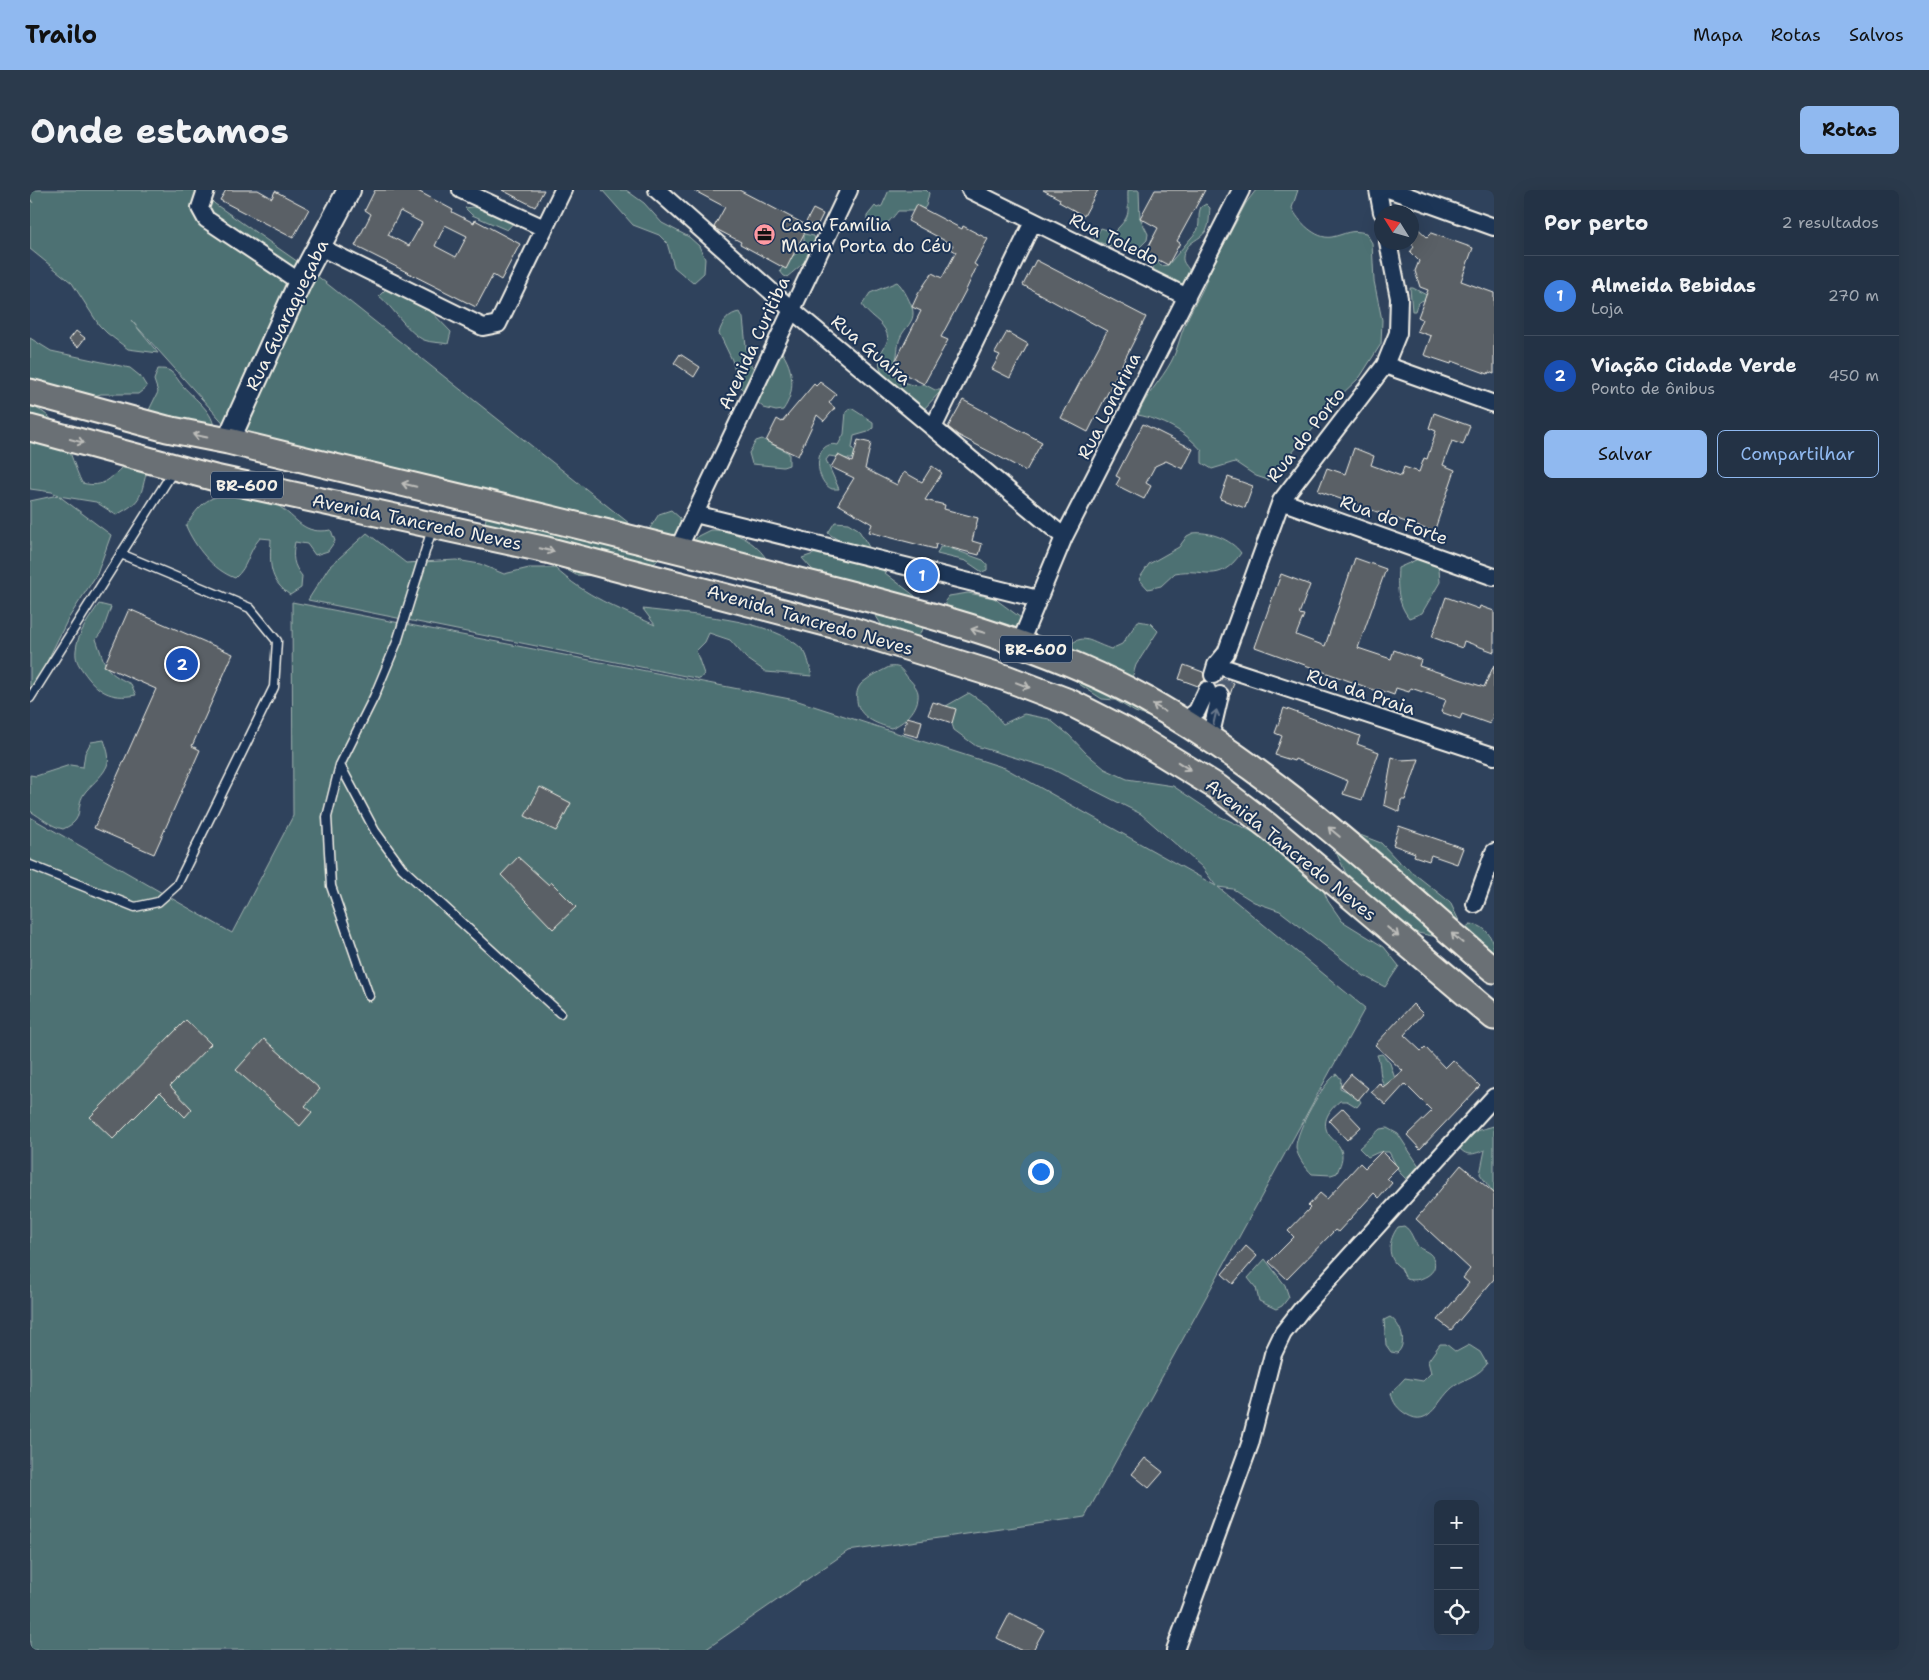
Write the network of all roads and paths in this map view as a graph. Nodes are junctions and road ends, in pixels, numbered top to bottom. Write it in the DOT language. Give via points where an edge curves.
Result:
graph roads {
  1 [pos="206,190"];
  2 [pos="348,190"];
  3 [pos="461,190"];
  4 [pos="563,190"];
  5 [pos="657,190"];
  6 [pos="850,190"];
  7 [pos="970,190"];
  8 [pos="1241,190"];
  9 [pos="1378,190"];
  10 [pos="1391,190"];
  11 [pos="1381,205"];
  12 [pos="1033,222"];
  13 [pos="544,228"];
  14 [pos="1494,228"];
  15 [pos="320,247"];
  16 [pos="1390,250"];
  17 [pos="300,282"];
  18 [pos="1186,297"];
  19 [pos="792,310"];
  20 [pos="1385,365"];
  21 [pos="30,392"];
  22 [pos="1494,404"];
  23 [pos="30,405"];
  24 [pos="30,428"];
  25 [pos="933,428"];
  26 [pos="167,429"];
  27 [pos="228,441"];
  28 [pos="334,467"];
  29 [pos="176,468"];
  30 [pos="1281,501"];
  31 [pos="326,503"];
  32 [pos="695,514"];
  33 [pos="433,525"];
  34 [pos="1064,537"];
  35 [pos="678,549"];
  36 [pos="121,554"];
  37 [pos="1494,577"];
  38 [pos="1038,598"];
  39 [pos="1020,643"];
  40 [pos="1219,675"];
  41 [pos="30,698"];
  42 [pos="1183,722"];
  43 [pos="1210,738"];
  44 [pos="1494,756"];
  45 [pos="340,765"];
  46 [pos="1494,852"];
  47 [pos="30,865"];
  48 [pos="1475,904"];
  49 [pos="1494,970"];
  50 [pos="369,996"];
  51 [pos="560,1013"];
  52 [pos="1494,1018"];
  53 [pos="1494,1097"];
  54 [pos="1176,1650"];
  1 -- 17 [label="street" via="200,208 206,219"];
  2 -- 15 [label="main road, Rua Guaraqueçaba"];
  3 -- 13 [label="street"];
  4 -- 13 [label="street"];
  5 -- 19 [label="street, Rua Guaíra"];
  6 -- 19 [label="street, Avenida Curitiba"];
  7 -- 12 [label="street, Rua Toledo"];
  8 -- 18 [label="street, Rua Londrina"];
  9 -- 11 [label="street"];
  10 -- 14 [label="street"];
  12 -- 18 [label="street, Rua Toledo"];
  12 -- 25 [label="street"];
  13 -- 15 [label="street" via="506,312 498,324 483,327"];
  15 -- 17 [label="main road, Rua Guaraqueçaba"];
  16 -- 20 [label="street, Rua do Porto" via="1399,298 1398,333"];
  17 -- 27 [label="main road, Rua Guaraqueçaba"];
  18 -- 34 [label="street, Rua Londrina"];
  19 -- 25 [label="street, Rua Guaíra"];
  19 -- 32 [label="street, Avenida Curitiba"];
  20 -- 22 [label="street"];
  20 -- 30 [label="street, Rua do Porto"];
  21 -- 26 [label="main road, Avenida Tancredo Neves / BR-600"];
  23 -- 26 [label="main road" via="105,422"];
  24 -- 29 [label="main road, Avenida Tancredo Neves / BR-600, one-way"];
  25 -- 34 [label="street, Rua Guaíra"];
  27 -- 26 [label="main road, Avenida Tancredo Neves / BR-600, one-way"];
  27 -- 28 [label="main road, Avenida Tancredo Neves / BR-600"];
  28 -- 31 [label="main road" via="332,493"];
  35 -- 28 [label="main road, Avenida Tancredo Neves / BR-600, one-way"];
  29 -- 31 [label="main road, Avenida Tancredo Neves / BR-600"];
  29 -- 36 [label="lane"];
  30 -- 37 [label="street, Rua do Forte"];
  30 -- 40 [label="street, Rua do Porto"];
  31 -- 33 [label="main road, Avenida Tancredo Neves / BR-600"];
  32 -- 35 [label="street, Avenida Curitiba"];
  32 -- 38 [label="street"];
  33 -- 45 [label="lane" via="397,642"];
  33 -- 52 [label="main road, Avenida Tancredo Neves / BR-600, one-way" via="547,550 848,629 1006,678 1069,702 1126,731 1217,787 1268,826"];
  34 -- 38 [label="street, Rua Londrina"];
  39 -- 35 [label="main road, Avenida Tancredo Neves / BR-600, one-way" via="855,595"];
  36 -- 41 [label="lane"];
  36 -- 47 [label="lane" via="250,608 277,641 274,687 177,885 158,902 135,907"];
  38 -- 39 [label="street, Rua Londrina"];
  42 -- 39 [label="main road, Avenida Tancredo Neves / BR-600, one-way" via="1082,668"];
  40 -- 42 [label="street, Rua do Porto" via="1197,711"];
  43 -- 40 [label="street, Rua do Porto, one-way"];
  40 -- 44 [label="street, Rua da Praia"];
  42 -- 43 [label="main road, Avenida Tancredo Neves / BR-600"];
  49 -- 43 [label="main road, Avenida Tancredo Neves / BR-600, one-way" via="1295,799"];
  45 -- 50 [label="lane" via="326,817 330,886"];
  45 -- 51 [label="lane" via="375,831 402,868"];
  46 -- 48 [label="street"];
  53 -- 54 [label="street" via="1301,1310 1284,1333 1273,1354 1250,1444"];
}
